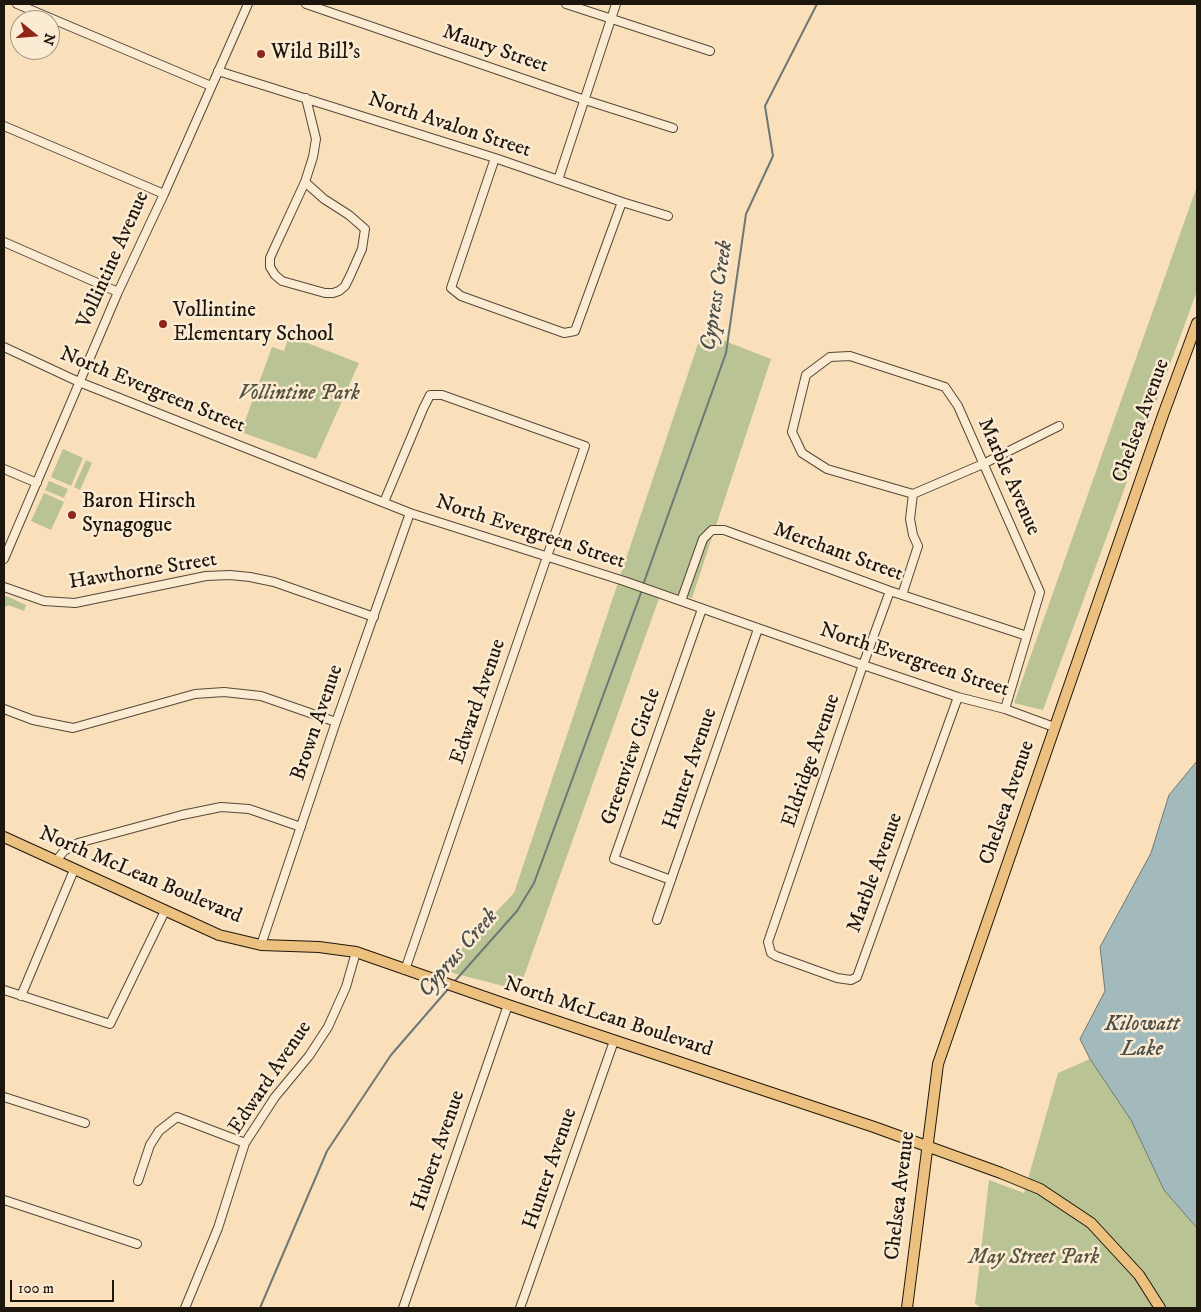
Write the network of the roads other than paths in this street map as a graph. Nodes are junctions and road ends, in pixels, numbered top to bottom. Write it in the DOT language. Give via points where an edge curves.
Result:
graph roads {
  1 [pos="17,4"];
  2 [pos="248,4"];
  3 [pos="306,4"];
  4 [pos="566,4"];
  5 [pos="616,4"];
  6 [pos="611,19"];
  7 [pos="710,51"];
  8 [pos="218,71"];
  9 [pos="211,86"];
  10 [pos="306,98"];
  11 [pos="585,100"];
  12 [pos="4,126"];
  13 [pos="673,128"];
  14 [pos="495,158"];
  15 [pos="558,180"];
  16 [pos="305,182"];
  17 [pos="164,194"];
  18 [pos="622,202"];
  19 [pos="668,216"];
  20 [pos="4,242"];
  21 [pos="118,292"];
  22 [pos="1197,323"];
  23 [pos="4,347"];
  24 [pos="79,382"];
  25 [pos="1059,426"];
  26 [pos="983,464"];
  27 [pos="4,469"];
  28 [pos="37,484"];
  29 [pos="913,494"];
  30 [pos="384,502"];
  31 [pos="410,513"];
  32 [pos="548,558"];
  33 [pos="4,559"];
  34 [pos="4,587"];
  35 [pos="890,591"];
  36 [pos="902,595"];
  37 [pos="681,601"];
  38 [pos="702,609"];
  39 [pos="374,617"];
  40 [pos="758,629"];
  41 [pos="1027,636"];
  42 [pos="863,665"];
  43 [pos="958,697"];
  44 [pos="4,708"];
  45 [pos="1005,709"];
  46 [pos="336,722"];
  47 [pos="1054,727"];
  48 [pos="301,826"];
  49 [pos="4,837"];
  50 [pos="56,860"];
  51 [pos="74,870"];
  52 [pos="671,880"];
  53 [pos="165,911"];
  54 [pos="657,920"];
  55 [pos="261,945"];
  56 [pos="356,952"];
  57 [pos="405,970"];
  58 [pos="857,977"];
  59 [pos="4,990"];
  60 [pos="21,996"];
  61 [pos="508,1005"];
  62 [pos="614,1040"];
  63 [pos="4,1097"];
  64 [pos="85,1124"];
  65 [pos="245,1143"];
  66 [pos="926,1146"];
  67 [pos="138,1181"];
  68 [pos="4,1200"];
  69 [pos="136,1244"];
  70 [pos="185,1308"];
  71 [pos="403,1308"];
  72 [pos="520,1308"];
  73 [pos="907,1308"];
  74 [pos="1160,1308"];
  1 -- 9 [label="street"];
  2 -- 8 [label="street, Vollintine Avenue"];
  3 -- 11 [label="street, Maury Street"];
  4 -- 6 [label="street"];
  5 -- 6 [label="street"];
  6 -- 7 [label="street"];
  6 -- 11 [label="street"];
  8 -- 9 [label="street, Vollintine Avenue"];
  8 -- 10 [label="street, North Avalon Street"];
  9 -- 17 [label="street, Vollintine Avenue"];
  10 -- 14 [label="street, North Avalon Street"];
  10 -- 16 [label="street" via="316,139"];
  11 -- 13 [label="street, Maury Street"];
  11 -- 15 [label="street"];
  12 -- 17 [label="street"];
  14 -- 15 [label="street, North Avalon Street"];
  14 -- 18 [label="street" via="451,288 461,296 555,330 564,333 575,331"];
  15 -- 18 [label="street, North Avalon Street"];
  16 -- 16 [label="street" via="270,258 270,268 282,281 334,293 340,291 350,276 362,249 365,229"];
  17 -- 21 [label="street, Vollintine Avenue"];
  18 -- 19 [label="street, North Avalon Street"];
  20 -- 21 [label="street"];
  21 -- 24 [label="street, Vollintine Avenue"];
  22 -- 47 [label="main road, Chelsea Avenue"];
  23 -- 24 [label="street, North Evergreen Street"];
  24 -- 28 [label="street, Vollintine Avenue"];
  24 -- 30 [label="street, North Evergreen Street"];
  25 -- 26 [label="street"];
  26 -- 29 [label="street"];
  26 -- 29 [label="street, Marble Avenue" via="958,406 944,387 850,356 830,357 806,376 792,432 802,454 827,469"];
  26 -- 41 [label="street, Marble Avenue" via="1040,592"];
  27 -- 28 [label="street"];
  28 -- 33 [label="street, Vollintine Avenue"];
  29 -- 36 [label="street" via="910,519 918,546"];
  30 -- 31 [label="street, North Evergreen Street"];
  30 -- 32 [label="street, Edward Avenue" via="430,395 442,395 585,446"];
  31 -- 32 [label="street, North Evergreen Street"];
  31 -- 39 [label="street, Brown Avenue"];
  32 -- 37 [label="street, North Evergreen Street"];
  32 -- 57 [label="street, Edward Avenue"];
  34 -- 39 [label="street, Hawthorne Street" via="44,601 75,603 206,576 240,576 274,582"];
  35 -- 36 [label="street, Merchant Street"];
  35 -- 37 [label="street, Merchant Street" via="724,530 712,530 703,539"];
  35 -- 42 [label="street, Eldridge Avenue"];
  36 -- 41 [label="street, Merchant Street"];
  37 -- 38 [label="street, North Evergreen Street"];
  38 -- 40 [label="street, North Evergreen Street"];
  38 -- 52 [label="street, Greenview Circle" via="614,859"];
  39 -- 46 [label="street, Brown Avenue"];
  40 -- 42 [label="street, North Evergreen Street"];
  40 -- 52 [label="street, Hunter Avenue"];
  41 -- 45 [label="street, Marble Avenue"];
  42 -- 43 [label="street, North Evergreen Street"];
  42 -- 58 [label="street, Eldridge Avenue" via="768,942 771,953 776,956 837,978 851,980"];
  43 -- 45 [label="street, North Evergreen Street"];
  43 -- 58 [label="street, Marble Avenue"];
  44 -- 46 [label="street" via="33,720 73,728 195,694 224,692 262,696"];
  45 -- 47 [label="street, North Evergreen Street"];
  46 -- 48 [label="street, Brown Avenue"];
  47 -- 66 [label="main road, Chelsea Avenue" via="938,1064"];
  48 -- 50 [label="street" via="249,809 221,807 78,844"];
  48 -- 55 [label="street, Brown Avenue"];
  49 -- 50 [label="main road, North McLean Boulevard"];
  50 -- 51 [label="main road, North McLean Boulevard"];
  51 -- 53 [label="main road, North McLean Boulevard"];
  51 -- 60 [label="street"];
  52 -- 54 [label="street, Hunter Avenue"];
  53 -- 55 [label="main road, North McLean Boulevard" via="219,935"];
  53 -- 60 [label="street" via="110,1024"];
  55 -- 56 [label="main road, North McLean Boulevard"];
  56 -- 57 [label="main road, North McLean Boulevard"];
  56 -- 65 [label="street, Edward Avenue" via="346,987 328,1027"];
  57 -- 61 [label="main road, North McLean Boulevard"];
  59 -- 60 [label="street"];
  61 -- 62 [label="main road, North McLean Boulevard"];
  61 -- 71 [label="street, Hubert Avenue"];
  62 -- 66 [label="main road, North McLean Boulevard"];
  62 -- 72 [label="street, Hunter Avenue"];
  63 -- 64 [label="street"];
  65 -- 67 [label="street" via="177,1117 154,1138"];
  65 -- 70 [label="street, Edward Avenue" via="218,1228"];
  66 -- 73 [label="main road, Chelsea Avenue"];
  66 -- 74 [label="main road, North McLean Boulevard" via="1040,1189 1091,1223 1139,1275"];
  68 -- 69 [label="street"];
}
